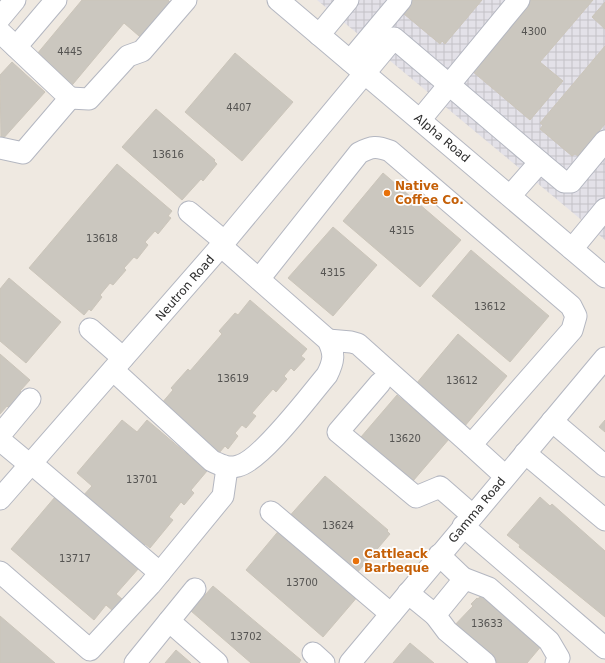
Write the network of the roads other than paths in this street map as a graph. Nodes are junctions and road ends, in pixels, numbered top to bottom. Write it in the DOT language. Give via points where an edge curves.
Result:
graph roads {
  1 [pos="16,0"];
  2 [pos="56,0"];
  3 [pos="186,0"];
  4 [pos="278,0"];
  5 [pos="348,0"];
  6 [pos="401,0"];
  7 [pos="519,0"];
  8 [pos="0,18"];
  9 [pos="0,32"];
  10 [pos="319,35"];
  11 [pos="16,47"];
  12 [pos="357,67"];
  13 [pos="449,84"];
  14 [pos="70,98"];
  15 [pos="420,120"];
  16 [pos="605,141"];
  17 [pos="0,148"];
  18 [pos="540,162"];
  19 [pos="510,196"];
  20 [pos="605,209"];
  21 [pos="189,212"];
  22 [pos="223,244"];
  23 [pos="572,249"];
  24 [pos="605,277"];
  25 [pos="259,279"];
  26 [pos="90,329"];
  27 [pos="328,340"];
  28 [pos="605,358"];
  29 [pos="118,364"];
  30 [pos="380,383"];
  31 [pos="30,399"];
  32 [pos="552,421"];
  33 [pos="1,434"];
  34 [pos="471,445"];
  35 [pos="524,453"];
  36 [pos="31,464"];
  37 [pos="605,466"];
  38 [pos="227,468"];
  39 [pos="505,476"];
  40 [pos="0,499"];
  41 [pos="271,512"];
  42 [pos="468,520"];
  43 [pos="605,520"];
  44 [pos="439,555"];
  45 [pos="0,572"];
  46 [pos="160,572"];
  47 [pos="463,578"];
  48 [pos="195,589"];
  49 [pos="408,594"];
  50 [pos="391,614"];
  51 [pos="435,615"];
  52 [pos="169,621"];
  53 [pos="605,648"];
  54 [pos="558,660"];
  55 [pos="135,663"];
  56 [pos="218,663"];
  57 [pos="350,663"];
  58 [pos="485,663"];
  1 -- 8 [label="street"];
  2 -- 11 [label="street"];
  3 -- 14 [label="street" via="142,51 128,56 89,98"];
  4 -- 10 [label="street, Alpha Road"];
  5 -- 10 [label="street"];
  6 -- 12 [label="street"];
  7 -- 13 [label="street"];
  9 -- 11 [label="street"];
  10 -- 12 [label="street, Alpha Road"];
  11 -- 14 [label="street"];
  12 -- 13 [label="street" via="394,38"];
  12 -- 15 [label="street, Alpha Road"];
  12 -- 22 [label="street, Neutron Road"];
  13 -- 15 [label="street"];
  13 -- 18 [label="street"];
  14 -- 17 [label="street" via="23,154"];
  15 -- 19 [label="street, Alpha Road"];
  16 -- 18 [label="street" via="571,182 564,182"];
  18 -- 19 [label="street"];
  19 -- 23 [label="street, Alpha Road"];
  20 -- 23 [label="street"];
  21 -- 22 [label="street"];
  22 -- 25 [label="street"];
  22 -- 29 [label="street, Neutron Road"];
  23 -- 24 [label="street, Alpha Road"];
  25 -- 27 [label="street"];
  25 -- 34 [label="street" via="359,153 378,146 390,151 571,306 576,316 572,330"];
  26 -- 29 [label="street"];
  27 -- 34 [label="street" via="358,344"];
  27 -- 38 [label="street" via="333,350 334,361 327,375 263,450 250,462"];
  28 -- 32 [label="street, Gamma Road"];
  29 -- 36 [label="street, Neutron Road"];
  29 -- 38 [label="street" via="212,461"];
  30 -- 42 [label="street" via="338,432 416,497 440,486"];
  31 -- 33 [label="street"];
  32 -- 35 [label="street, Gamma Road"];
  32 -- 37 [label="street"];
  33 -- 36 [label="street"];
  34 -- 39 [label="street"];
  35 -- 39 [label="street, Gamma Road"];
  35 -- 43 [label="street"];
  36 -- 40 [label="street, Neutron Road"];
  36 -- 46 [label="street"];
  38 -- 46 [label="street" via="223,496"];
  39 -- 42 [label="street, Gamma Road"];
  41 -- 50 [label="street"];
  42 -- 44 [label="street, Gamma Road"];
  42 -- 53 [label="street"];
  44 -- 47 [label="street"];
  44 -- 49 [label="street, Gamma Road"];
  45 -- 46 [label="street" via="90,650"];
  47 -- 51 [label="street"];
  47 -- 54 [label="street" via="489,588 549,641"];
  48 -- 52 [label="street"];
  49 -- 50 [label="street, Gamma Road"];
  49 -- 51 [label="street"];
  50 -- 57 [label="street, Gamma Road"];
  51 -- 58 [label="street" via="447,631"];
  52 -- 55 [label="street"];
  52 -- 56 [label="street"];
}
